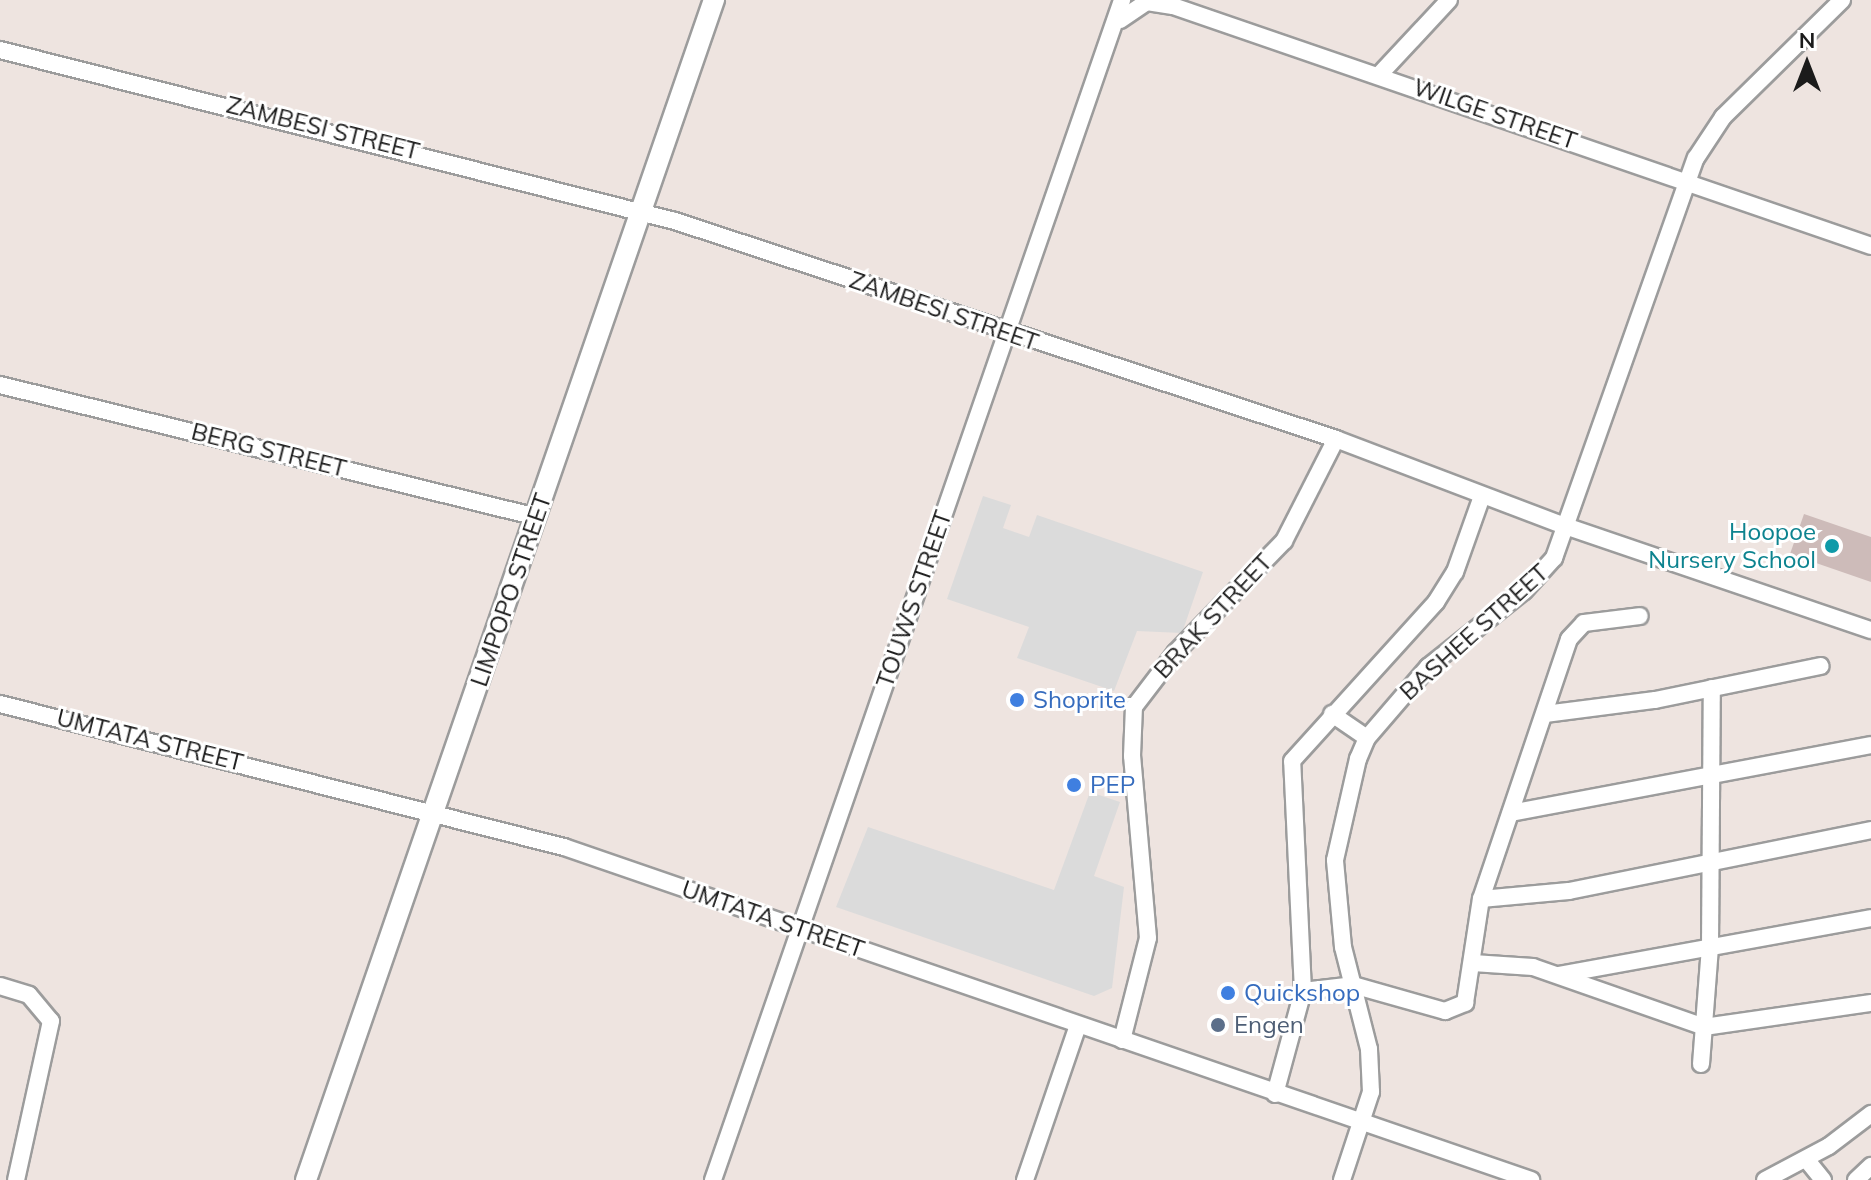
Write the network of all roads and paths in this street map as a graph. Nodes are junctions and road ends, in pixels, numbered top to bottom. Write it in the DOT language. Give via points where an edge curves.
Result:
graph roads {
  1 [pos="714,0"];
  2 [pos="1122,0"];
  3 [pos="1449,0"];
  4 [pos="1842,0"];
  5 [pos="1120,20"];
  6 [pos="0,50"];
  7 [pos="1380,74"];
  8 [pos="1687,180"];
  9 [pos="641,211"];
  10 [pos="1871,246"];
  11 [pos="1006,332"];
  12 [pos="0,385"];
  13 [pos="1336,439"];
  14 [pos="1482,496"];
  15 [pos="537,517"];
  16 [pos="1568,527"];
  17 [pos="1640,616"];
  18 [pos="1871,630"];
  19 [pos="1821,666"];
  20 [pos="1712,688"];
  21 [pos="0,704"];
  22 [pos="1332,714"];
  23 [pos="1545,714"];
  24 [pos="1367,738"];
  25 [pos="1871,745"];
  26 [pos="1713,773"];
  27 [pos="435,811"];
  28 [pos="1511,813"];
  29 [pos="1871,830"];
  30 [pos="1712,861"];
  31 [pos="1481,899"];
  32 [pos="1871,918"];
  33 [pos="799,928"];
  34 [pos="1710,948"];
  35 [pos="1473,963"];
  36 [pos="1556,975"];
  37 [pos="1353,985"];
  38 [pos="0,986"];
  39 [pos="1303,991"];
  40 [pos="1871,1003"];
  41 [pos="1078,1025"];
  42 [pos="1704,1027"];
  43 [pos="1122,1040"];
  44 [pos="1701,1064"];
  45 [pos="1275,1094"];
  46 [pos="1871,1114"];
  47 [pos="1361,1125"];
  48 [pos="1806,1159"];
  49 [pos="1871,1166"];
  50 [pos="16,1180"];
  51 [pos="306,1180"];
  52 [pos="713,1180"];
  53 [pos="1025,1180"];
  54 [pos="1342,1180"];
  55 [pos="1531,1180"];
  56 [pos="1765,1180"];
  57 [pos="1823,1180"];
  58 [pos="1856,1180"];
  1 -- 9 [label="street, LIMPOPO STREET"];
  2 -- 5 [label="street, TOUWS STREET"];
  3 -- 7 [label="street"];
  4 -- 8 [label="street, BASHEE STREET" via="1723,117"];
  5 -- 7 [label="street, WILGE STREET" via="1142,4 1163,3"];
  5 -- 11 [label="street, TOUWS STREET"];
  6 -- 9 [label="street, ZAMBESI STREET"];
  7 -- 8 [label="street, WILGE STREET"];
  8 -- 10 [label="street, WILGE STREET"];
  8 -- 16 [label="street, BASHEE STREET"];
  9 -- 11 [label="street, ZAMBESI STREET"];
  9 -- 15 [label="street, LIMPOPO STREET"];
  11 -- 13 [label="street, ZAMBESI STREET"];
  11 -- 33 [label="street, TOUWS STREET"];
  12 -- 15 [label="street, BERG STREET"];
  13 -- 14 [label="street, ZAMBESI STREET"];
  13 -- 43 [label="street, BRAK STREET" via="1284,541 1176,652 1134,707 1132,756 1148,938"];
  14 -- 16 [label="street, ZAMBESI STREET"];
  14 -- 22 [label="street, BASHEE STREET" via="1449,583"];
  15 -- 27 [label="street, LIMPOPO STREET"];
  16 -- 18 [label="street, ZAMBESI STREET"];
  16 -- 24 [label="street, BASHEE STREET" via="1542,575 1428,667"];
  17 -- 23 [label="street" via="1591,621 1574,629"];
  19 -- 20 [label="street"];
  20 -- 23 [label="street"];
  20 -- 26 [label="street"];
  21 -- 27 [label="street, UMTATA STREET"];
  22 -- 24 [label="street"];
  22 -- 39 [label="street, BASHEE STREET" via="1289,772"];
  23 -- 28 [label="street"];
  24 -- 37 [label="street, BASHEE STREET" via="1348,788 1335,860"];
  25 -- 26 [label="street"];
  26 -- 28 [label="street"];
  26 -- 30 [label="street"];
  27 -- 33 [label="street, UMTATA STREET" via="564,847"];
  27 -- 51 [label="street, LIMPOPO STREET"];
  28 -- 31 [label="street"];
  29 -- 30 [label="street"];
  30 -- 31 [label="street" via="1569,891"];
  30 -- 34 [label="street"];
  31 -- 35 [label="street"];
  32 -- 34 [label="street"];
  33 -- 41 [label="street, UMTATA STREET"];
  33 -- 52 [label="street, TOUWS STREET"];
  34 -- 36 [label="street"];
  34 -- 42 [label="street"];
  35 -- 36 [label="street"];
  35 -- 37 [label="street" via="1469,995 1456,1011"];
  36 -- 42 [label="street"];
  37 -- 39 [label="street"];
  37 -- 47 [label="street, BASHEE STREET" via="1371,1069"];
  38 -- 50 [label="street" via="29,995 51,1021"];
  39 -- 45 [label="street, BASHEE STREET"];
  40 -- 42 [label="street"];
  41 -- 43 [label="street, UMTATA STREET"];
  41 -- 53 [label="street"];
  42 -- 44 [label="street"];
  43 -- 45 [label="street, UMTATA STREET"];
  45 -- 47 [label="street, UMTATA STREET"];
  46 -- 48 [label="street"];
  47 -- 54 [label="street, BASHEE STREET"];
  47 -- 55 [label="street, UMTATA STREET"];
  48 -- 56 [label="street"];
  48 -- 57 [label="street"];
  49 -- 58 [label="street"];
}
